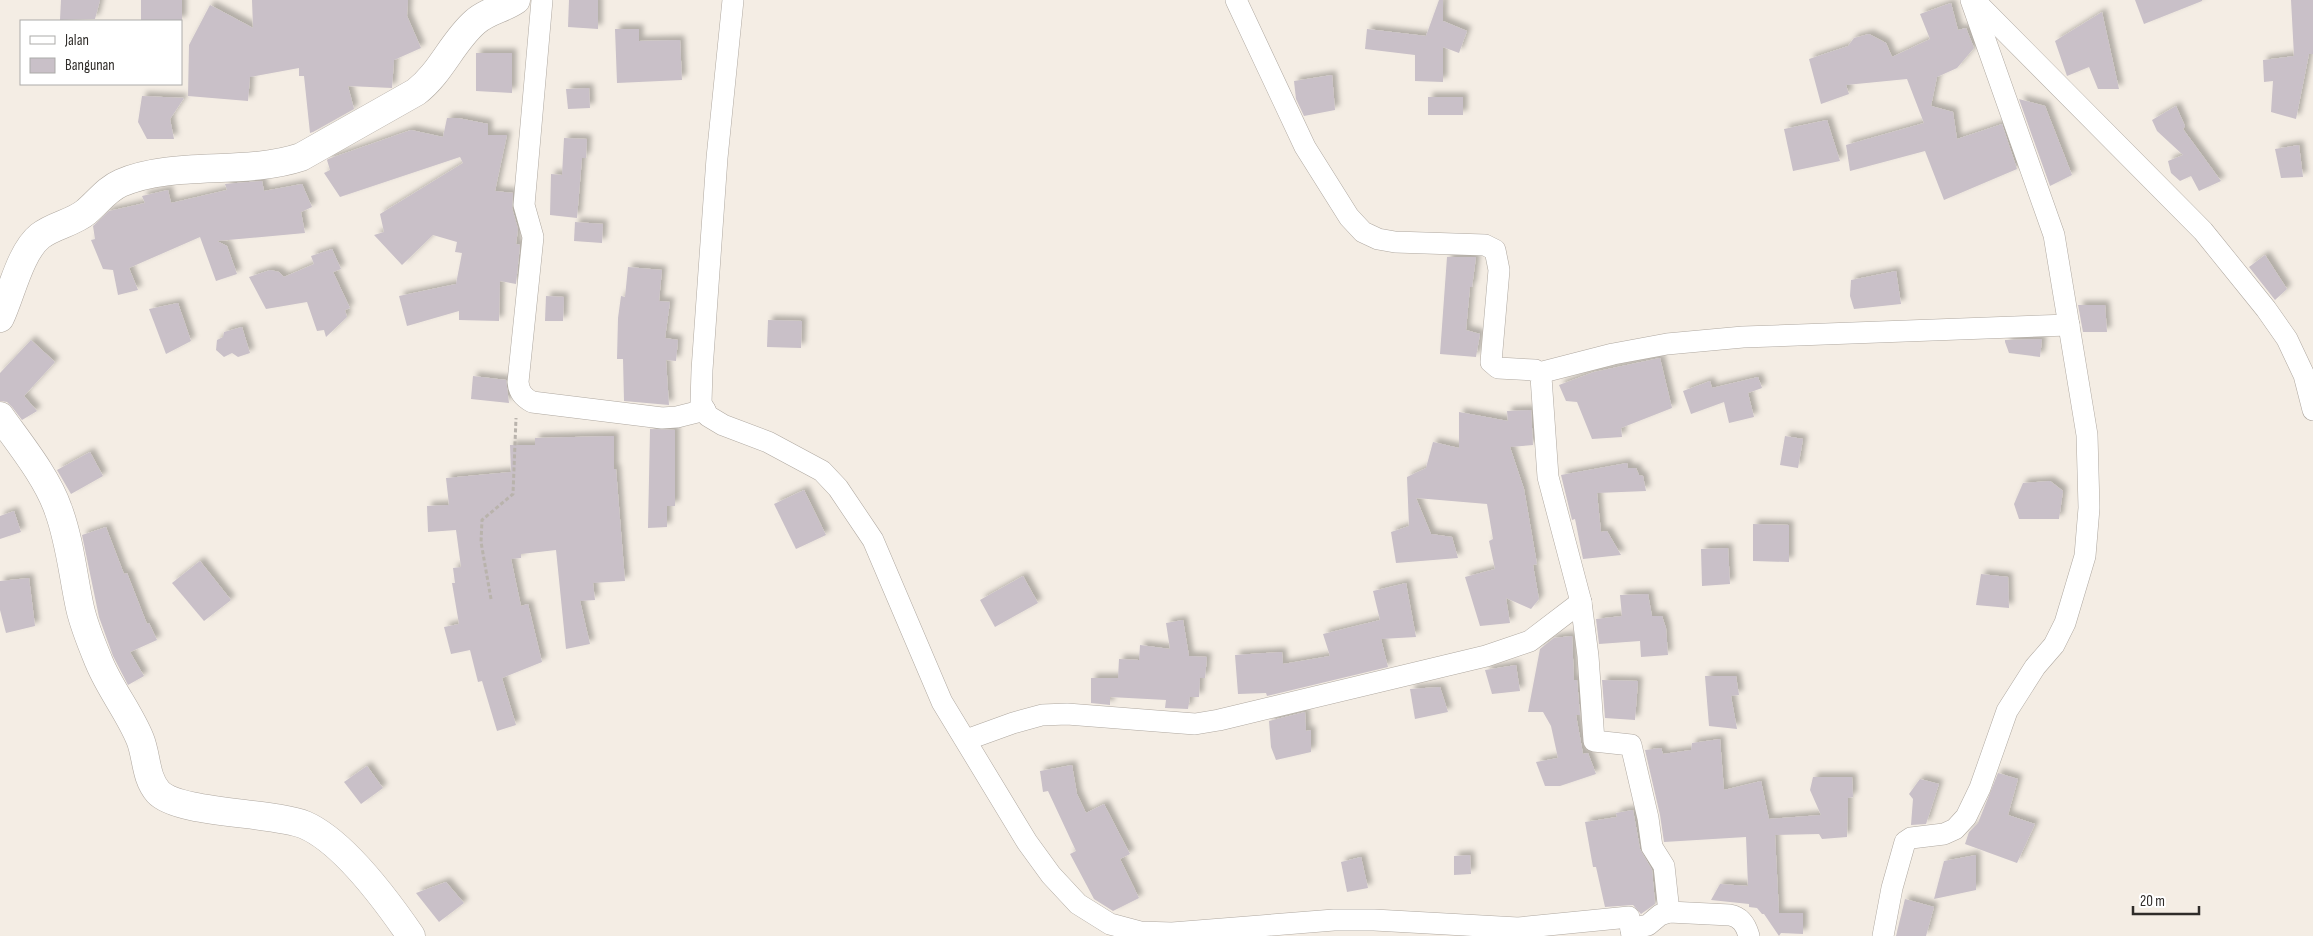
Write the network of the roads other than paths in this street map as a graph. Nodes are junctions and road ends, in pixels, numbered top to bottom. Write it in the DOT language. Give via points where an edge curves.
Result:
graph roads {
  1 [pos="516,0"];
  2 [pos="542,0"];
  3 [pos="733,0"];
  4 [pos="1236,0"];
  5 [pos="1973,0"];
  6 [pos="0,318"];
  7 [pos="2069,325"];
  8 [pos="1539,373"];
  9 [pos="705,410"];
  10 [pos="2313,410"];
  11 [pos="0,416"];
  12 [pos="1581,602"];
  13 [pos="966,740"];
  14 [pos="1669,912"];
  15 [pos="1632,933"];
  16 [pos="411,936"];
  17 [pos="1749,936"];
  18 [pos="1884,936"];
  1 -- 6 [label="street" via="476,21 428,83 416,92 309,153 283,163 149,173 120,183 86,212 38,237 26,255"];
  2 -- 9 [label="street" via="524,205 534,237 519,391 532,402 669,418"];
  3 -- 9 [label="street" via="717,158 702,370 701,403"];
  4 -- 8 [label="street" via="1304,146 1349,217 1363,232 1378,239 1485,246 1495,250 1499,270 1491,362 1498,368"];
  5 -- 7 [label="street" via="2050,219"];
  5 -- 10 [label="street" via="2203,231 2287,339 2304,375"];
  7 -- 8 [label="street" via="1743,337 1667,344"];
  7 -- 18 [label="street" via="2087,435 2089,508 2085,556 2065,623 2054,645 2034,667 2008,711 1966,817 1956,829 1944,834 1911,838 1905,842 1892,888"];
  8 -- 12 [label="street" via="1548,477"];
  9 -- 13 [label="street" via="723,426 768,442 822,471 838,488 873,540 942,702"];
  11 -- 16 [label="street" via="58,508 87,628 100,664 140,740 149,777 159,793 169,800 214,810 304,825 326,837 380,891"];
  12 -- 13 [label="street" via="1530,641 1486,656 1219,720 1195,724 1042,715"];
  12 -- 14 [label="street" via="1594,741 1632,745 1652,846 1664,866"];
  13 -- 15 [label="street" via="1027,842 1051,875 1078,904 1110,924 1140,932 1164,933 1334,920 1518,928 1629,916"];
  14 -- 15 [label="street"];
  14 -- 17 [label="street" via="1734,915 1743,921"];
}
